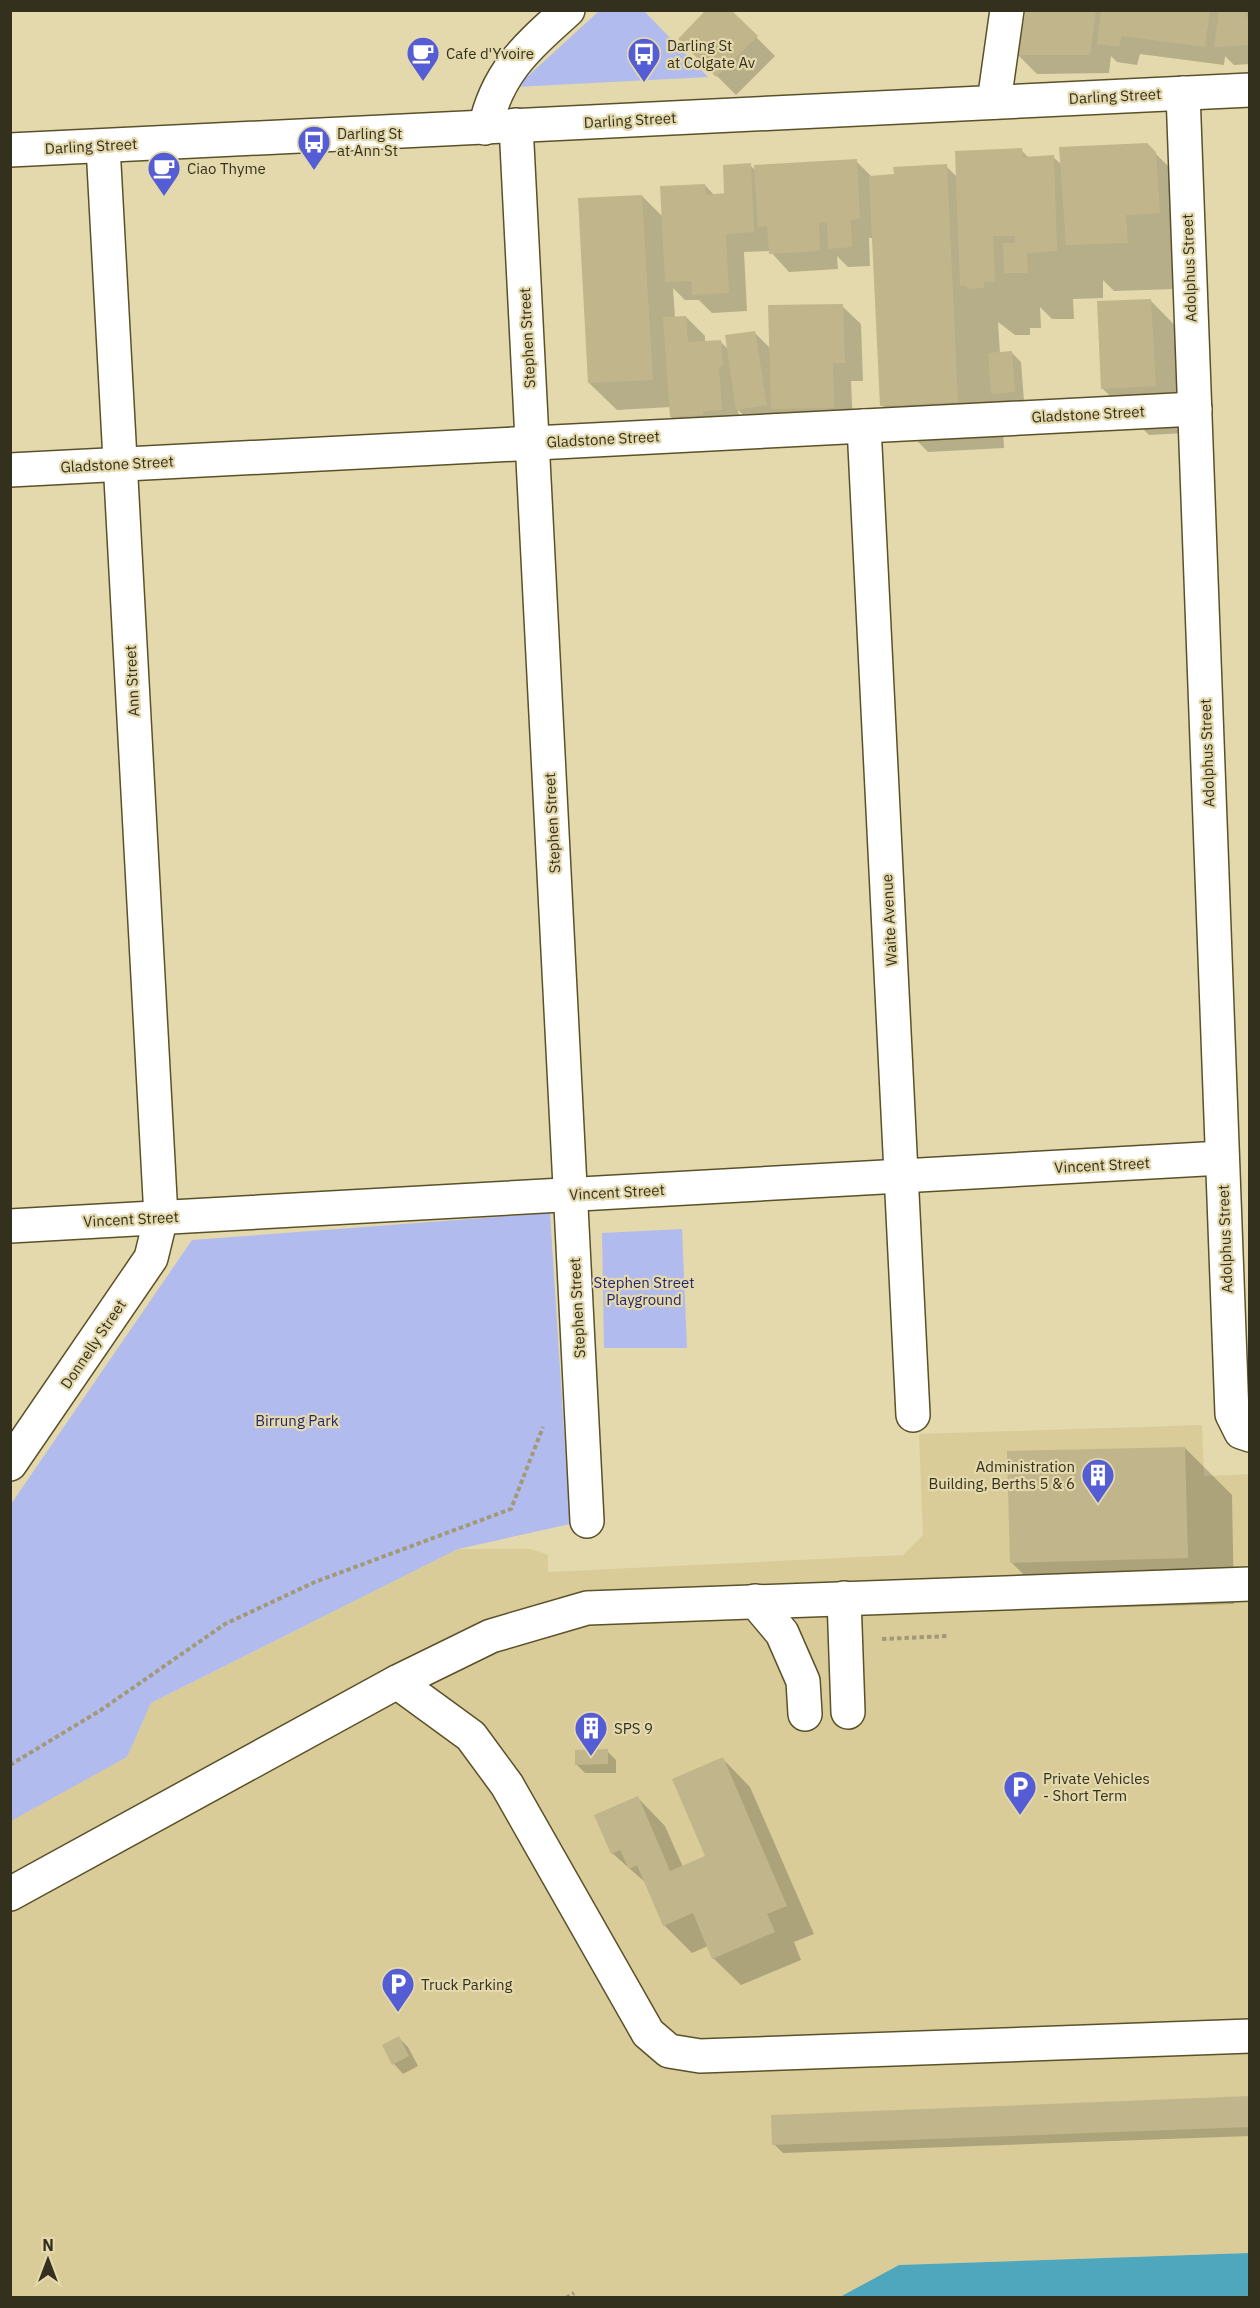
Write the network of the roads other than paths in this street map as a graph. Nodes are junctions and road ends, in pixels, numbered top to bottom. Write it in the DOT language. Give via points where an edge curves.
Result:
graph roads {
  1 [pos="568,10"];
  2 [pos="1008,10"];
  3 [pos="1250,90"];
  4 [pos="1183,93"];
  5 [pos="994,102"];
  6 [pos="501,126"];
  7 [pos="104,146"];
  8 [pos="10,150"];
  9 [pos="1195,409"];
  10 [pos="864,426"];
  11 [pos="532,443"];
  12 [pos="121,464"];
  13 [pos="10,470"];
  14 [pos="1222,1158"];
  15 [pos="901,1176"];
  16 [pos="1237,1191"];
  17 [pos="571,1195"];
  18 [pos="161,1217"];
  19 [pos="10,1226"];
  20 [pos="913,1414"];
  21 [pos="1241,1424"];
  22 [pos="10,1464"];
  23 [pos="587,1521"];
  24 [pos="1250,1584"];
  25 [pos="844,1598"];
  26 [pos="755,1601"];
  27 [pos="397,1682"];
  28 [pos="848,1712"];
  29 [pos="805,1714"];
  30 [pos="10,1894"];
  31 [pos="1250,2036"];
  1 -- 6 [label="street, Stephen Street" via="527,47 492,100"];
  2 -- 5 [label="street"];
  3 -- 4 [label="street, Darling Street"];
  4 -- 5 [label="street, Darling Street"];
  4 -- 9 [label="street, Adolphus Street"];
  5 -- 6 [label="street, Darling Street"];
  6 -- 7 [label="street, Darling Street"];
  6 -- 11 [label="street, Stephen Street"];
  7 -- 8 [label="street, Darling Street"];
  7 -- 12 [label="street, Ann Street"];
  9 -- 10 [label="street, Gladstone Street"];
  9 -- 14 [label="street, Adolphus Street"];
  10 -- 11 [label="street, Gladstone Street"];
  10 -- 15 [label="street, Waite Avenue"];
  11 -- 12 [label="street, Gladstone Street"];
  11 -- 17 [label="street, Stephen Street"];
  12 -- 13 [label="street, Gladstone Street"];
  12 -- 18 [label="street, Ann Street"];
  14 -- 15 [label="street, Vincent Street"];
  14 -- 16 [label="street, Adolphus Street"];
  15 -- 17 [label="street, Vincent Street"];
  15 -- 20 [label="street, Waite Avenue"];
  16 -- 21 [label="street, Adolphus Street"];
  17 -- 18 [label="street, Vincent Street"];
  17 -- 23 [label="street, Stephen Street"];
  18 -- 19 [label="street, Vincent Street"];
  18 -- 22 [label="street, Donnelly Street" via="151,1258"];
  24 -- 25 [label="street"];
  25 -- 26 [label="street"];
  25 -- 28 [label="street"];
  26 -- 27 [label="street" via="587,1608 492,1636"];
  26 -- 29 [label="street" via="782,1633 803,1681"];
  27 -- 30 [label="street"];
  27 -- 31 [label="street" via="439,1710 477,1744 507,1785 648,2033 669,2051 700,2056"];
}
